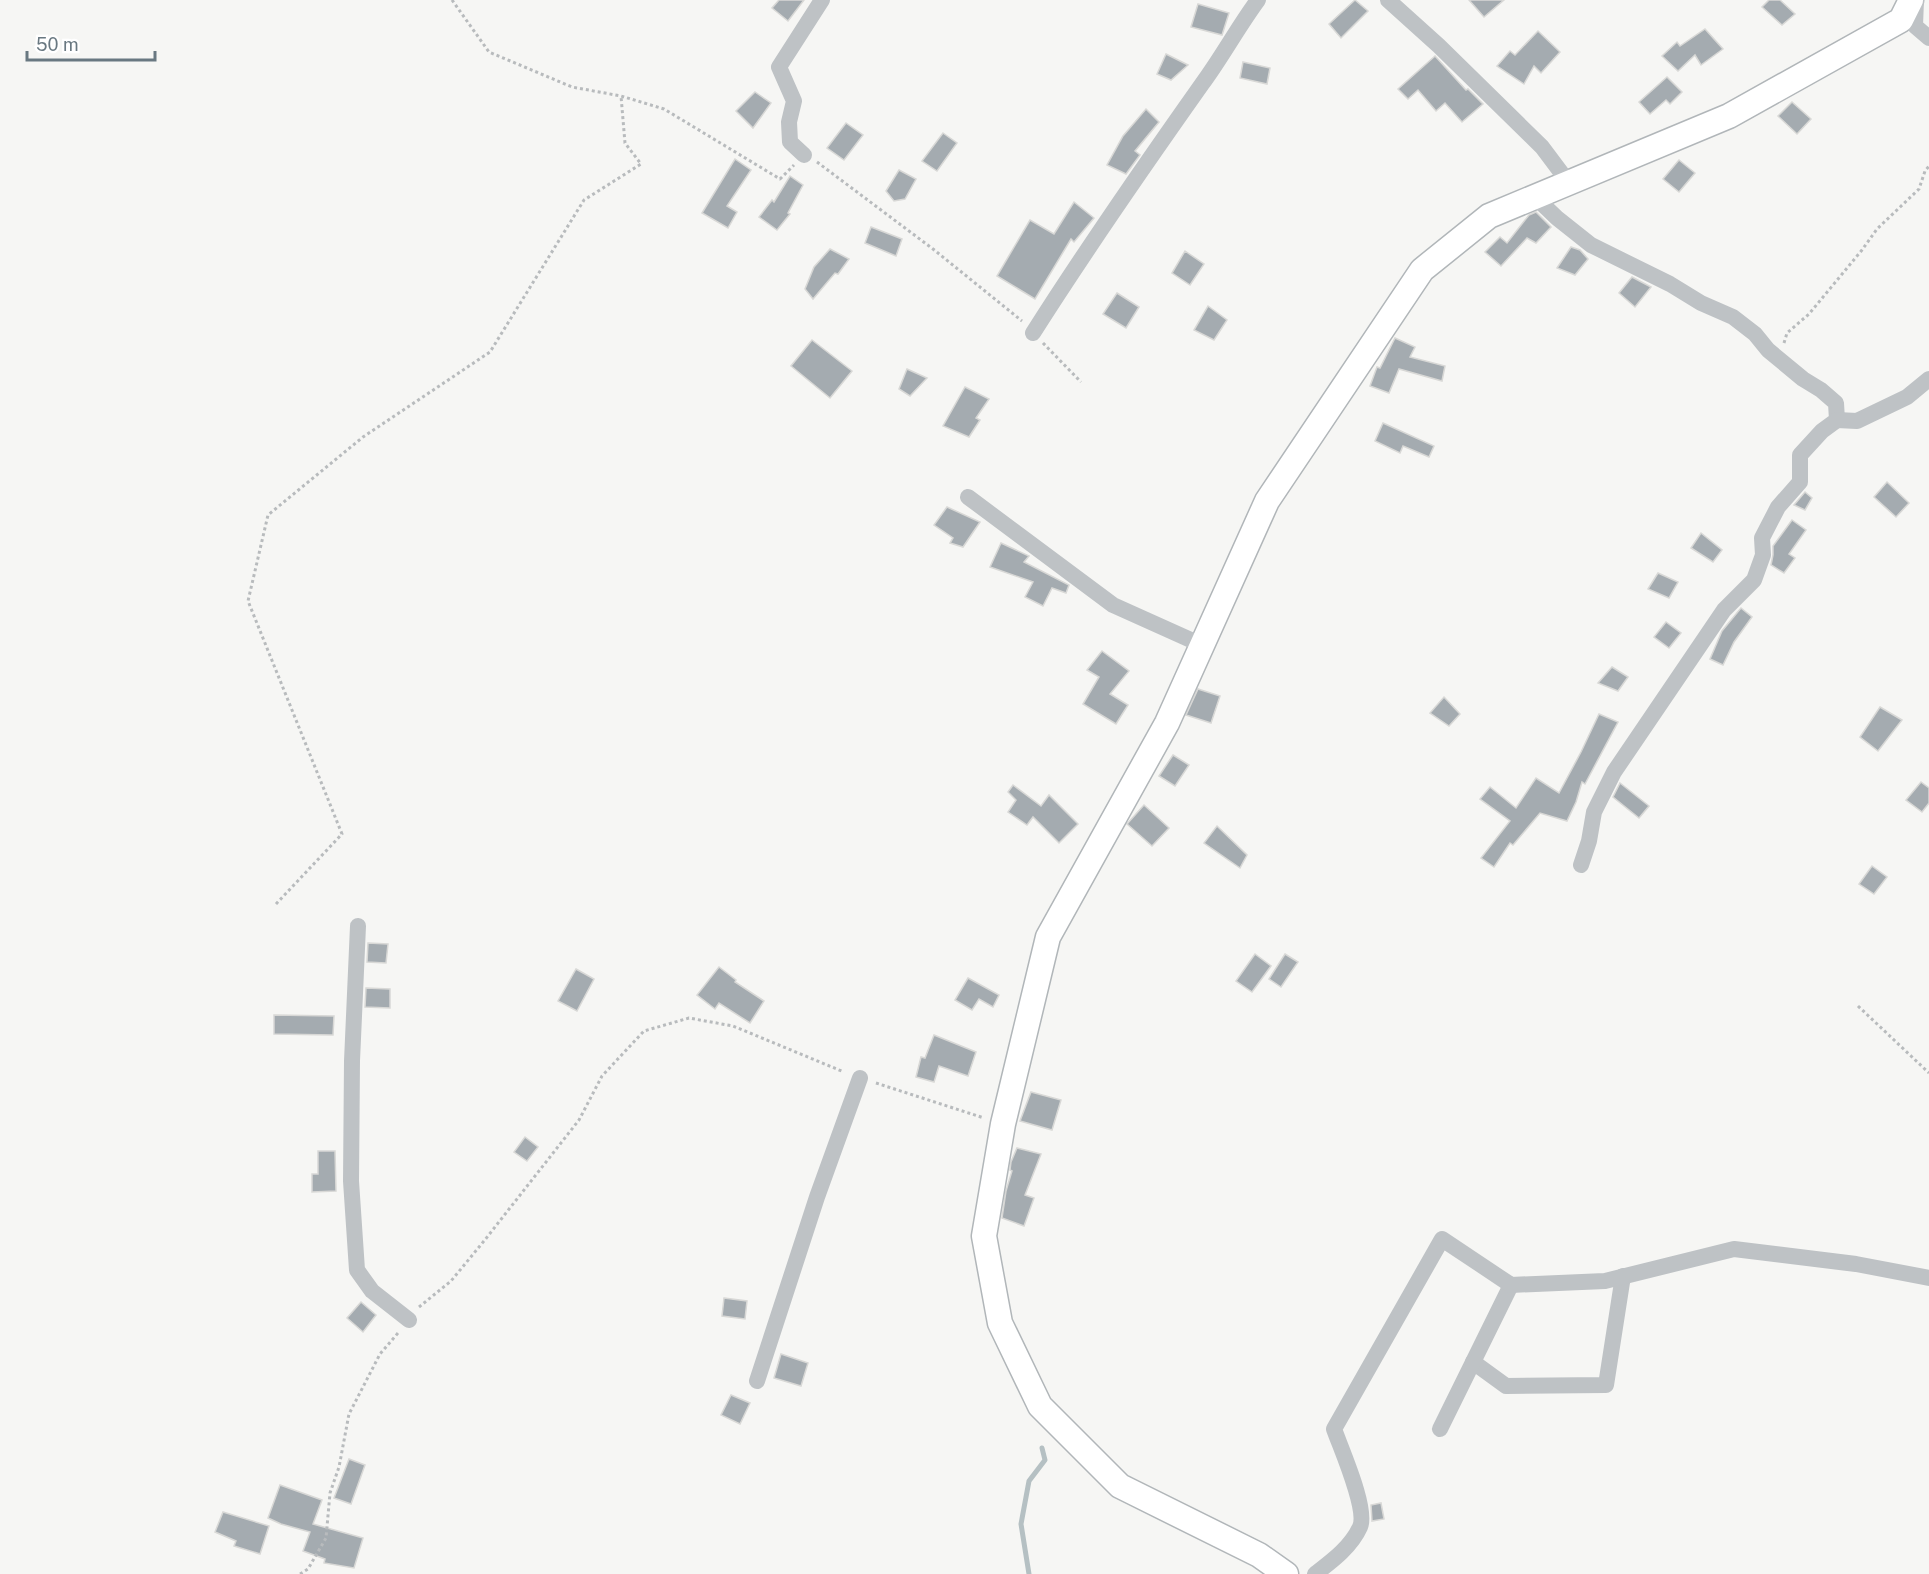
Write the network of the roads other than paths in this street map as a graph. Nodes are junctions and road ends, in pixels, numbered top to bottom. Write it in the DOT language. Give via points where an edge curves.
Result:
graph roads {
  1 [pos="822,0"];
  2 [pos="1258,0"];
  3 [pos="1388,0"];
  4 [pos="1913,0"];
  5 [pos="1929,39"];
  6 [pos="804,155"];
  7 [pos="1569,183"];
  8 [pos="1535,197"];
  9 [pos="1033,333"];
  10 [pos="1929,379"];
  11 [pos="1837,420"];
  12 [pos="968,496"];
  13 [pos="1202,645"];
  14 [pos="1581,865"];
  15 [pos="357,926"];
  16 [pos="860,1078"];
  17 [pos="1623,1276"];
  18 [pos="1929,1278"];
  19 [pos="1511,1285"];
  20 [pos="409,1320"];
  21 [pos="1473,1362"];
  22 [pos="757,1381"];
  23 [pos="1440,1429"];
  24 [pos="1286,1574"];
  25 [pos="1315,1574"];
  1 -- 6 [label="street" via="779,67 794,101 790,142"];
  2 -- 9 [label="street" via="1086,249"];
  3 -- 7 [label="street" via="1542,147"];
  4 -- 5 [label="street" via="1915,26"];
  4 -- 7 [label="street" via="1901,20 1730,116"];
  7 -- 8 [label="street"];
  8 -- 11 [label="street" via="1592,245 1733,317 1836,403"];
  8 -- 13 [label="street" via="1490,216 1422,270 1268,501"];
  10 -- 11 [label="street" via="1907,397 1857,421"];
  11 -- 14 [label="street" via="1800,455 1800,482 1778,507 1762,538 1763,555 1754,580 1724,610 1614,772 1594,812"];
  12 -- 13 [label="street" via="1113,605"];
  13 -- 24 [label="street" via="1167,723 1048,937 1003,1124 984,1236 1000,1323 1040,1406 1120,1486 1260,1555"];
  15 -- 20 [label="street" via="351,1181 357,1270 372,1291"];
  16 -- 22 [label="street"];
  17 -- 18 [label="street" via="1734,1249 1856,1264"];
  17 -- 19 [label="street" via="1605,1281"];
  17 -- 21 [label="street" via="1606,1385 1506,1386"];
  19 -- 21 [label="street"];
  19 -- 25 [label="street" via="1442,1239 1334,1429 1359,1497 1361,1526 1340,1555"];
  21 -- 23 [label="street"];
}
